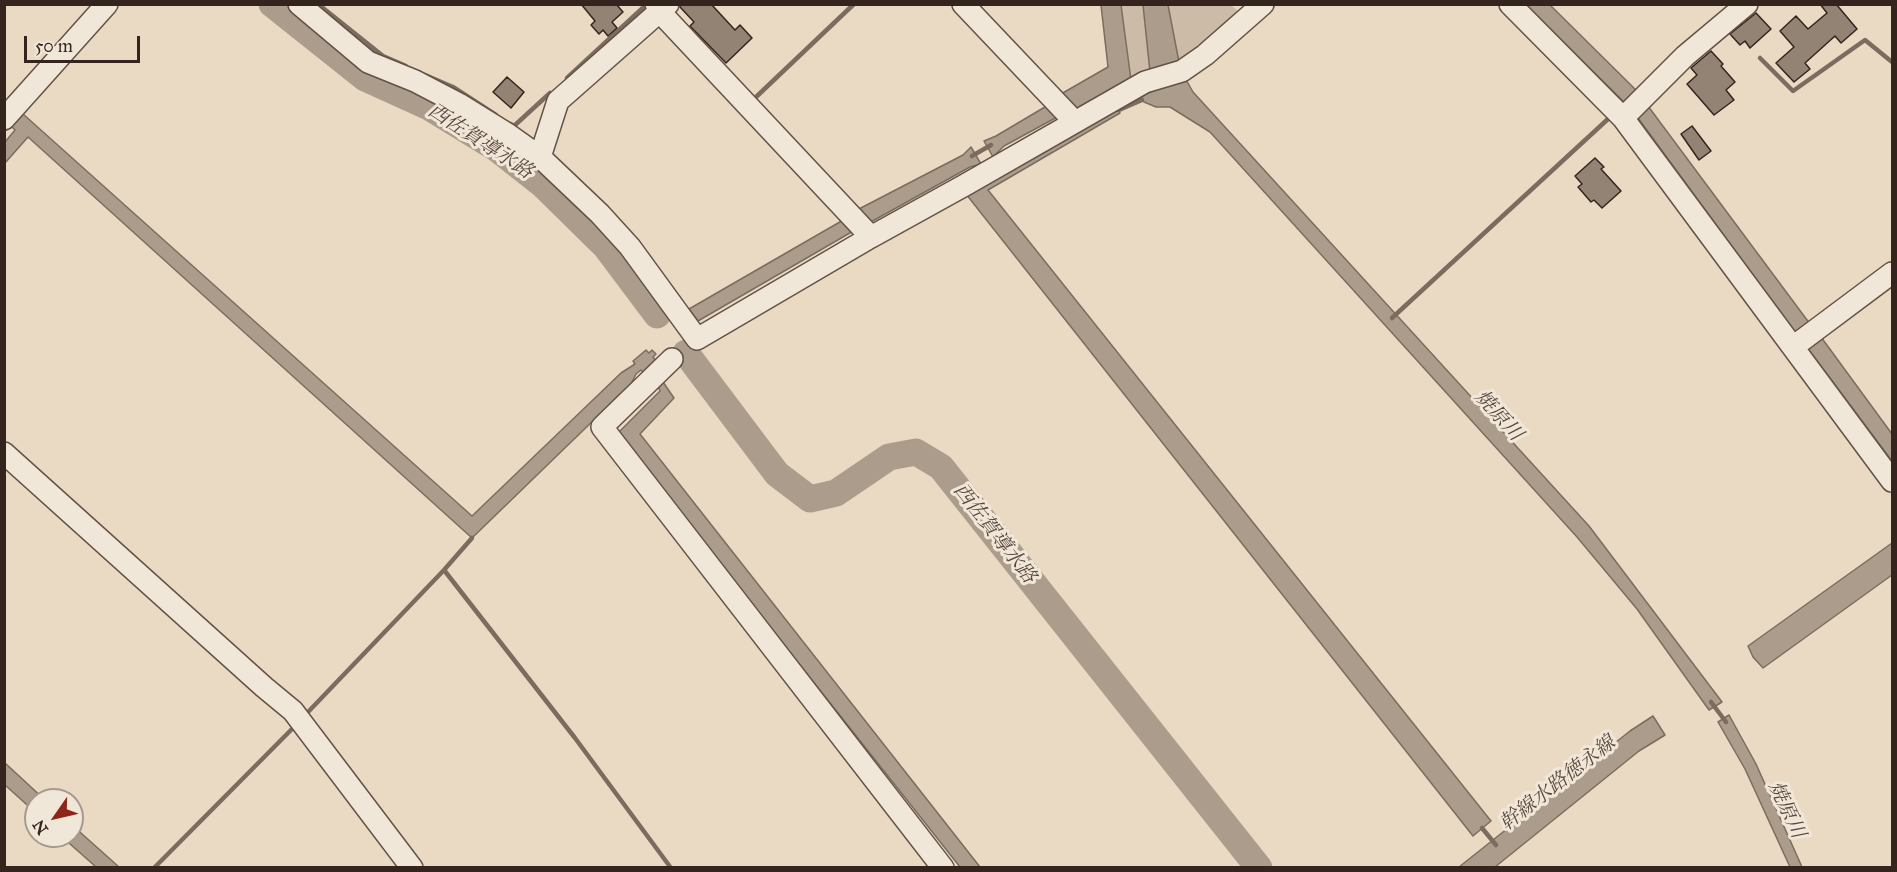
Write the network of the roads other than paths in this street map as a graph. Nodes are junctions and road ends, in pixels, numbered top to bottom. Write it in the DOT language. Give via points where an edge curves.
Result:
graph roads {
  1 [pos="107,4"];
  2 [pos="299,4"];
  3 [pos="963,4"];
  4 [pos="1263,4"];
  5 [pos="1510,4"];
  6 [pos="1747,4"];
  7 [pos="661,7"];
  8 [pos="1065,112"];
  9 [pos="8,115"];
  10 [pos="1623,118"];
  11 [pos="540,157"];
  12 [pos="861,227"];
  13 [pos="1893,273"];
  14 [pos="1793,346"];
  15 [pos="672,359"];
  16 [pos="4,453"];
  17 [pos="1893,482"];
  18 [pos="412,867"];
  19 [pos="942,867"];
  1 -- 9 [label="street"];
  2 -- 11 [label="street" via="368,62 459,104"];
  3 -- 8 [label="street"];
  4 -- 8 [label="street" via="1205,55 1176,73"];
  5 -- 10 [label="street"];
  6 -- 10 [label="street" via="1685,56"];
  7 -- 11 [label="street" via="558,101"];
  7 -- 12 [label="street"];
  8 -- 12 [label="street"];
  10 -- 14 [label="street"];
  11 -- 12 [label="street" via="630,247 697,339"];
  13 -- 14 [label="street"];
  14 -- 17 [label="street"];
  15 -- 19 [label="street" via="602,427"];
  16 -- 18 [label="street" via="293,711"];
}
